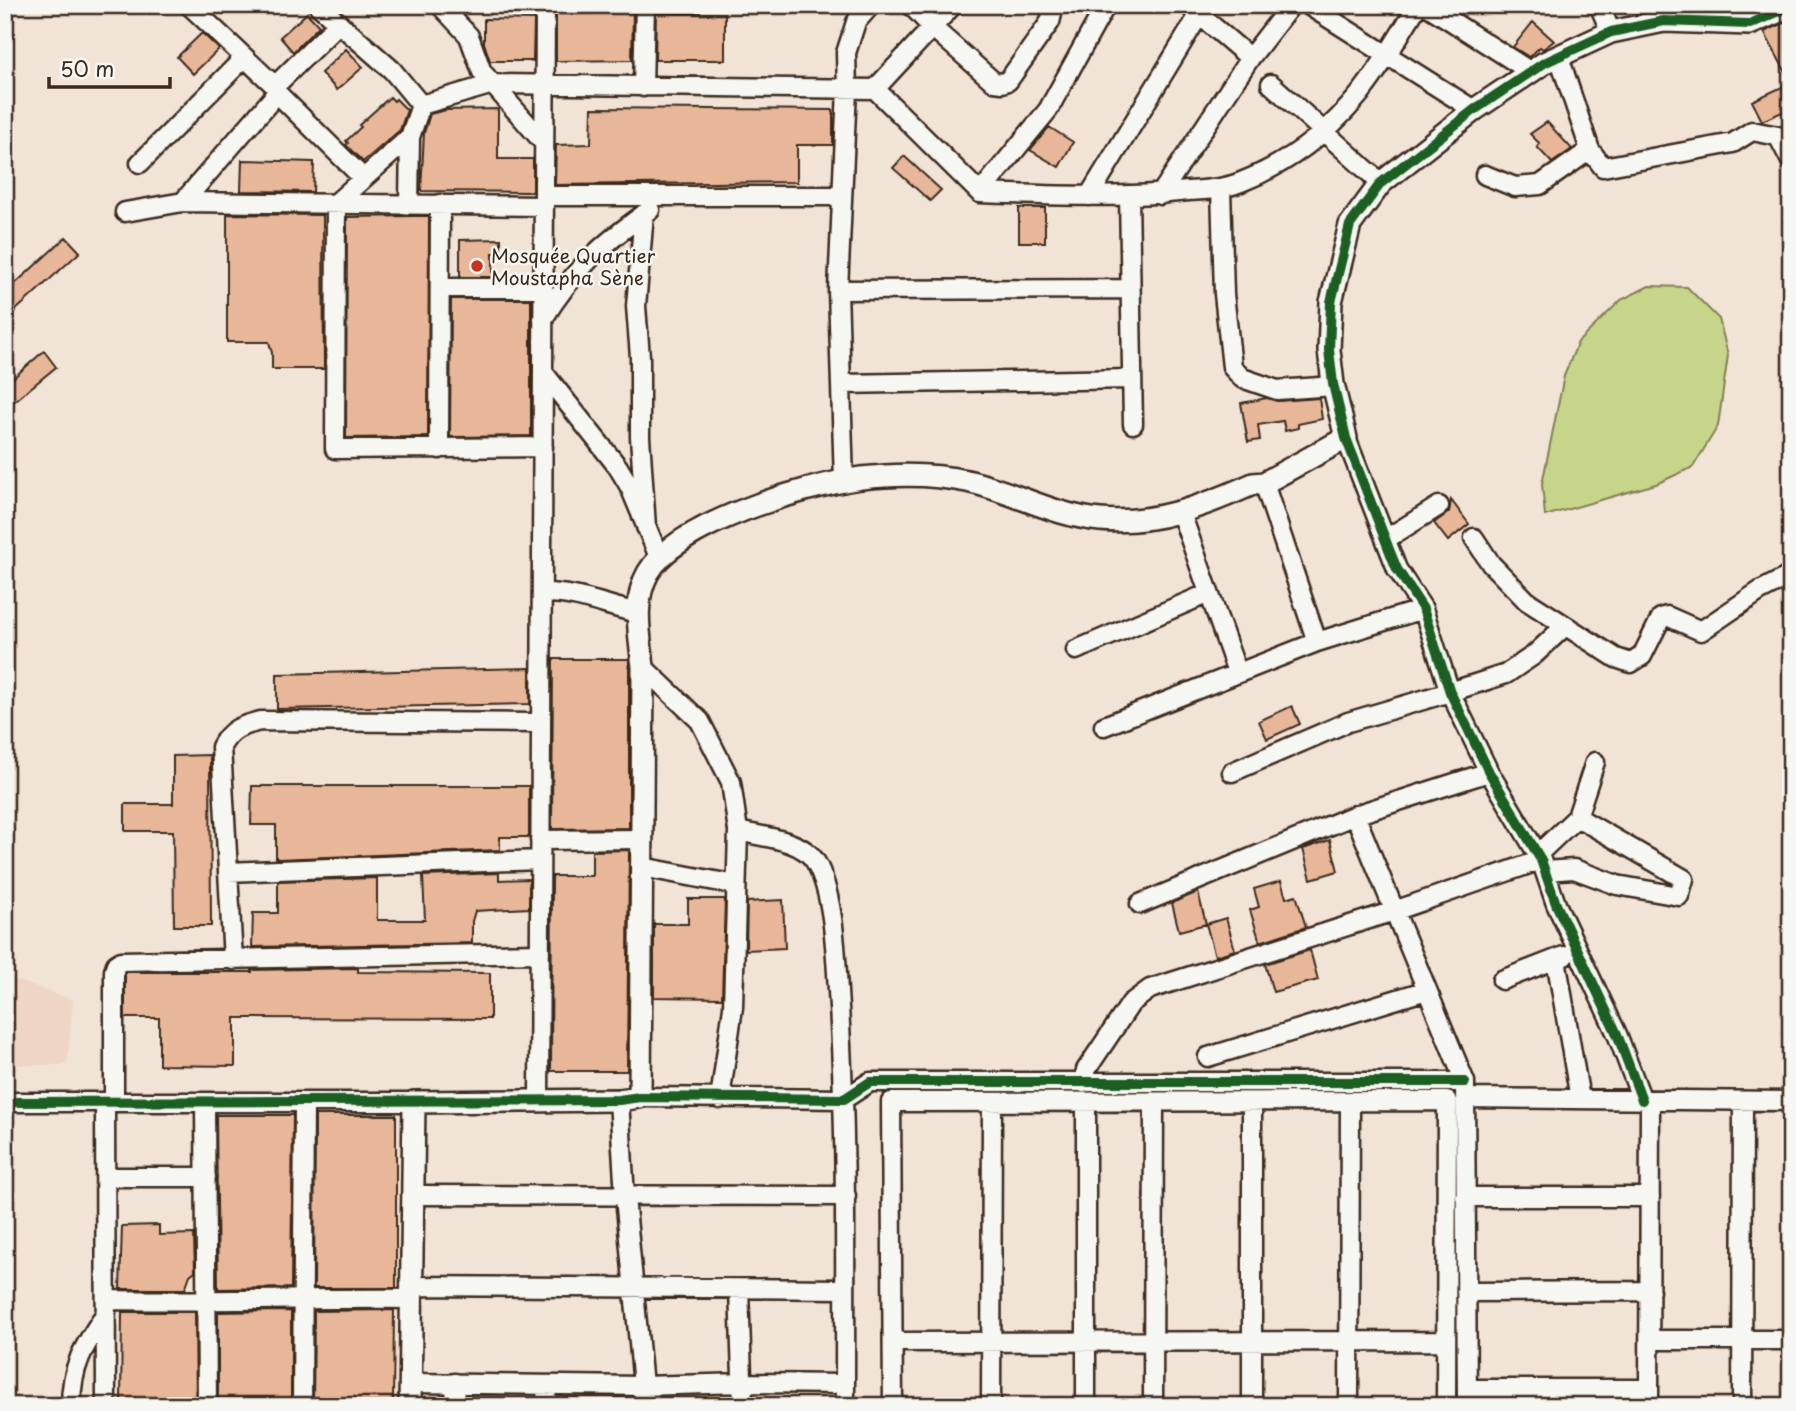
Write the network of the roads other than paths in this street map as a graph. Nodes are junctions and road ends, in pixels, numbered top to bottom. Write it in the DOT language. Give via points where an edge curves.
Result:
graph roads {
  1 [pos="189,5"];
  2 [pos="318,5"];
  3 [pos="440,5"];
  4 [pos="545,5"];
  5 [pos="645,5"];
  6 [pos="871,5"];
  7 [pos="911,5"];
  8 [pos="953,5"];
  9 [pos="1047,5"];
  10 [pos="1106,5"];
  11 [pos="1291,5"];
  12 [pos="1308,5"];
  13 [pos="1418,5"];
  14 [pos="1426,5"];
  15 [pos="1600,5"];
  16 [pos="1791,6"];
  17 [pos="1193,10"];
  18 [pos="1661,13"];
  19 [pos="339,23"];
  20 [pos="932,27"];
  21 [pos="1611,32"];
  22 [pos="1387,55"];
  23 [pos="1559,57"];
  24 [pos="244,58"];
  25 [pos="1250,58"];
  26 [pos="1531,72"];
  27 [pos="1271,84"];
  28 [pos="493,85"];
  29 [pos="544,86"];
  30 [pos="643,87"];
  31 [pos="275,89"];
  32 [pos="847,89"];
  33 [pos="876,89"];
  34 [pos="421,105"];
  35 [pos="1474,110"];
  36 [pos="1324,132"];
  37 [pos="410,137"];
  38 [pos="544,142"];
  39 [pos="1590,150"];
  40 [pos="1791,161"];
  41 [pos="140,163"];
  42 [pos="1485,175"];
  43 [pos="363,178"];
  44 [pos="1381,183"];
  45 [pos="1221,188"];
  46 [pos="980,194"];
  47 [pos="1129,195"];
  48 [pos="1160,195"];
  49 [pos="670,196"];
  50 [pos="841,196"];
  51 [pos="1089,196"];
  52 [pos="544,201"];
  53 [pos="183,202"];
  54 [pos="336,203"];
  55 [pos="409,204"];
  56 [pos="440,204"];
  57 [pos="125,212"];
  58 [pos="644,214"];
  59 [pos="440,288"];
  60 [pos="543,288"];
  61 [pos="1130,289"];
  62 [pos="838,290"];
  63 [pos="543,319"];
  64 [pos="543,372"];
  65 [pos="1132,379"];
  66 [pos="841,384"];
  67 [pos="1334,386"];
  68 [pos="1133,424"];
  69 [pos="1346,438"];
  70 [pos="542,447"];
  71 [pos="439,449"];
  72 [pos="844,482"];
  73 [pos="1264,483"];
  74 [pos="1439,506"];
  75 [pos="1181,513"];
  76 [pos="646,527"];
  77 [pos="1474,538"];
  78 [pos="1386,540"];
  79 [pos="659,557"];
  80 [pos="1791,575"];
  81 [pos="542,593"];
  82 [pos="1209,593"];
  83 [pos="1423,609"];
  84 [pos="638,613"];
  85 [pos="1565,626"];
  86 [pos="1317,642"];
  87 [pos="1076,650"];
  88 [pos="643,667"];
  89 [pos="1237,673"];
  90 [pos="1450,692"];
  91 [pos="541,723"];
  92 [pos="1104,726"];
  93 [pos="1595,762"];
  94 [pos="1232,772"];
  95 [pos="1489,772"];
  96 [pos="1355,815"];
  97 [pos="1577,817"];
  98 [pos="738,831"];
  99 [pos="642,839"];
  100 [pos="540,840"];
  101 [pos="540,860"];
  102 [pos="1542,862"];
  103 [pos="642,867"];
  104 [pos="228,872"];
  105 [pos="736,885"];
  106 [pos="1140,904"];
  107 [pos="1394,911"];
  108 [pos="1577,951"];
  109 [pos="540,953"];
  110 [pos="1556,959"];
  111 [pos="233,960"];
  112 [pos="1502,980"];
  113 [pos="1427,990"];
  114 [pos="1208,1057"];
  115 [pos="1084,1083"];
  116 [pos="1465,1090"];
  117 [pos="720,1098"];
  118 [pos="844,1098"];
  119 [pos="629,1099"];
  120 [pos="1580,1099"];
  121 [pos="539,1100"];
  122 [pos="1646,1100"];
  123 [pos="414,1101"];
  124 [pos="1350,1101"];
  125 [pos="1743,1101"];
  126 [pos="1791,1101"];
  127 [pos="5,1102"];
  128 [pos="110,1102"];
  129 [pos="304,1102"];
  130 [pos="992,1102"];
  131 [pos="1086,1102"];
  132 [pos="1154,1102"];
  133 [pos="1252,1102"];
  134 [pos="205,1103"];
  135 [pos="106,1177"];
  136 [pos="206,1177"];
  137 [pos="413,1195"];
  138 [pos="846,1196"];
  139 [pos="625,1197"];
  140 [pos="1465,1197"];
  141 [pos="1650,1197"];
  142 [pos="634,1288"];
  143 [pos="739,1289"];
  144 [pos="845,1290"];
  145 [pos="1650,1291"];
  146 [pos="1466,1292"];
  147 [pos="412,1293"];
  148 [pos="303,1298"];
  149 [pos="206,1302"];
  150 [pos="106,1306"];
  151 [pos="1650,1340"];
  152 [pos="1742,1340"];
  153 [pos="1791,1340"];
  154 [pos="1252,1341"];
  155 [pos="1350,1341"];
  156 [pos="1447,1341"];
  157 [pos="893,1342"];
  158 [pos="991,1342"];
  159 [pos="1086,1342"];
  160 [pos="1153,1342"];
  161 [pos="742,1382"];
  162 [pos="411,1383"];
  163 [pos="455,1384"];
  164 [pos="845,1384"];
  165 [pos="547,1386"];
  166 [pos="643,1386"];
  167 [pos="1467,1397"];
  168 [pos="1649,1397"];
  169 [pos="71,1406"];
  170 [pos="106,1406"];
  171 [pos="207,1406"];
  172 [pos="302,1406"];
  173 [pos="410,1406"];
  174 [pos="456,1406"];
  175 [pos="547,1406"];
  176 [pos="645,1406"];
  177 [pos="743,1406"];
  178 [pos="845,1406"];
  179 [pos="893,1406"];
  180 [pos="991,1406"];
  181 [pos="1086,1406"];
  182 [pos="1153,1406"];
  183 [pos="1252,1406"];
  184 [pos="1349,1406"];
  185 [pos="1446,1406"];
  186 [pos="1742,1406"];
  1 -- 24 [label="street"];
  2 -- 19 [label="street"];
  3 -- 28 [label="street" via="469,36 482,72"];
  4 -- 29 [label="street"];
  5 -- 30 [label="street"];
  6 -- 32 [label="street" via="856,22 846,53"];
  7 -- 20 [label="street"];
  8 -- 20 [label="street"];
  9 -- 20 [label="street" via="1050,22 1002,83 993,82"];
  10 -- 46 [label="street" via="1048,110"];
  11 -- 25 [label="street"];
  12 -- 22 [label="street"];
  13 -- 22 [label="street"];
  14 -- 26 [label="street"];
  15 -- 21 [label="street"];
  16 -- 18 [label="street" via="1750,24"];
  17 -- 25 [label="street"];
  17 -- 51 [label="street"];
  18 -- 21 [label="street"];
  19 -- 31 [label="street"];
  19 -- 34 [label="street" via="392,70"];
  20 -- 33 [label="street"];
  21 -- 23 [label="street"];
  22 -- 35 [label="street"];
  22 -- 36 [label="street" via="1360,94"];
  23 -- 26 [label="street"];
  23 -- 39 [label="street"];
  24 -- 31 [label="street"];
  24 -- 41 [label="street"];
  25 -- 48 [label="street"];
  26 -- 35 [label="street"];
  27 -- 36 [label="street"];
  28 -- 29 [label="street"];
  28 -- 34 [label="street"];
  28 -- 38 [label="street"];
  29 -- 30 [label="street"];
  29 -- 38 [label="street"];
  30 -- 32 [label="street"];
  31 -- 43 [label="street"];
  31 -- 53 [label="street" via="272,99"];
  32 -- 33 [label="street"];
  32 -- 50 [label="street"];
  33 -- 46 [label="street"];
  34 -- 37 [label="street"];
  35 -- 44 [label="street"];
  36 -- 44 [label="street"];
  36 -- 45 [label="street" via="1295,154"];
  37 -- 43 [label="street"];
  37 -- 55 [label="street"];
  38 -- 52 [label="street"];
  39 -- 40 [label="street" via="1603,167 1615,166 1733,143 1752,131 1777,136"];
  39 -- 42 [label="street" via="1540,185 1516,187"];
  43 -- 54 [label="street"];
  44 -- 67 [label="street" via="1350,225 1337,270 1329,350"];
  45 -- 48 [label="street"];
  45 -- 67 [label="street" via="1224,294 1232,367 1242,378 1277,390"];
  46 -- 51 [label="street"];
  47 -- 48 [label="street"];
  47 -- 51 [label="street"];
  47 -- 61 [label="street"];
  49 -- 50 [label="street"];
  49 -- 52 [label="street"];
  49 -- 58 [label="street"];
  50 -- 62 [label="street"];
  52 -- 56 [label="street"];
  52 -- 60 [label="street"];
  53 -- 54 [label="street"];
  53 -- 57 [label="street"];
  54 -- 55 [label="street"];
  54 -- 71 [label="street" via="335,449"];
  55 -- 56 [label="street"];
  56 -- 59 [label="street"];
  58 -- 63 [label="street" via="577,270"];
  58 -- 76 [label="street" via="636,306"];
  59 -- 60 [label="street"];
  59 -- 71 [label="street"];
  60 -- 63 [label="street"];
  61 -- 62 [label="street"];
  61 -- 65 [label="street"];
  62 -- 66 [label="street"];
  63 -- 64 [label="street"];
  64 -- 70 [label="street"];
  64 -- 76 [label="street" via="618,467"];
  65 -- 66 [label="street"];
  65 -- 68 [label="street"];
  66 -- 72 [label="street"];
  67 -- 69 [label="street"];
  69 -- 73 [label="street"];
  69 -- 78 [label="street"];
  70 -- 71 [label="street"];
  70 -- 81 [label="street"];
  72 -- 75 [label="street" via="892,477 967,481 1076,517 1101,520"];
  72 -- 79 [label="street" via="787,495 727,517 679,541"];
  73 -- 75 [label="street"];
  73 -- 86 [label="street"];
  74 -- 78 [label="street"];
  75 -- 82 [label="street"];
  76 -- 79 [label="street"];
  77 -- 85 [label="street" via="1527,601"];
  78 -- 83 [label="street" via="1397,569"];
  79 -- 84 [label="street" via="641,590"];
  80 -- 85 [label="street" via="1701,631 1667,616 1661,618 1642,656 1631,663"];
  81 -- 84 [label="street" via="566,594"];
  81 -- 91 [label="street"];
  82 -- 87 [label="street"];
  82 -- 89 [label="street"];
  83 -- 86 [label="street"];
  83 -- 90 [label="street"];
  84 -- 88 [label="street"];
  85 -- 90 [label="street" via="1506,674"];
  86 -- 89 [label="street"];
  88 -- 98 [label="street" via="700,721 731,782"];
  88 -- 99 [label="street"];
  89 -- 92 [label="street"];
  90 -- 94 [label="street" via="1348,722"];
  90 -- 95 [label="street"];
  91 -- 100 [label="street"];
  91 -- 104 [label="street" via="260,721 236,728 221,747"];
  93 -- 97 [label="street"];
  95 -- 96 [label="street"];
  95 -- 102 [label="street"];
  96 -- 106 [label="street"];
  96 -- 107 [label="street"];
  97 -- 102 [label="street"];
  97 -- 102 [label="street" via="1684,878 1679,896 1617,885"];
  98 -- 105 [label="street"];
  98 -- 118 [label="street" via="803,848 826,887"];
  99 -- 100 [label="street"];
  99 -- 103 [label="street"];
  100 -- 101 [label="street"];
  101 -- 104 [label="street"];
  101 -- 109 [label="street"];
  102 -- 107 [label="street"];
  102 -- 108 [label="street"];
  103 -- 105 [label="street"];
  103 -- 119 [label="street"];
  104 -- 111 [label="street"];
  105 -- 117 [label="street" via="733,1007"];
  107 -- 113 [label="street"];
  107 -- 115 [label="street" via="1150,989 1131,1003 1086,1070"];
  108 -- 110 [label="street"];
  108 -- 122 [label="street"];
  109 -- 111 [label="street"];
  109 -- 121 [label="street"];
  110 -- 112 [label="street"];
  110 -- 120 [label="street"];
  111 -- 128 [label="street" via="116,964"];
  113 -- 114 [label="street"];
  113 -- 116 [label="street"];
  115 -- 116 [label="street"];
  115 -- 118 [label="street" via="870,1082"];
  116 -- 120 [label="street"];
  116 -- 140 [label="street"];
  117 -- 118 [label="street"];
  117 -- 119 [label="street"];
  118 -- 138 [label="street"];
  119 -- 121 [label="street"];
  119 -- 139 [label="street"];
  120 -- 122 [label="street"];
  121 -- 123 [label="street"];
  122 -- 125 [label="street"];
  122 -- 141 [label="street"];
  123 -- 129 [label="street"];
  123 -- 137 [label="street"];
  124 -- 133 [label="street"];
  124 -- 155 [label="street"];
  124 -- 156 [label="street" via="1447,1101"];
  125 -- 126 [label="street"];
  125 -- 152 [label="street"];
  127 -- 128 [label="street"];
  128 -- 134 [label="street"];
  128 -- 135 [label="street"];
  129 -- 134 [label="street"];
  129 -- 148 [label="street"];
  130 -- 131 [label="street"];
  130 -- 157 [label="street" via="891,1102"];
  130 -- 158 [label="street"];
  131 -- 132 [label="street"];
  131 -- 159 [label="street"];
  132 -- 133 [label="street"];
  132 -- 160 [label="street"];
  133 -- 154 [label="street"];
  134 -- 136 [label="street"];
  135 -- 136 [label="street"];
  135 -- 150 [label="street"];
  136 -- 149 [label="street"];
  137 -- 139 [label="street"];
  137 -- 147 [label="street"];
  138 -- 139 [label="street"];
  138 -- 144 [label="street"];
  139 -- 142 [label="street"];
  140 -- 141 [label="street"];
  140 -- 146 [label="street"];
  141 -- 145 [label="street"];
  142 -- 143 [label="street"];
  142 -- 147 [label="street"];
  142 -- 166 [label="street"];
  143 -- 144 [label="street"];
  143 -- 161 [label="street"];
  144 -- 164 [label="street"];
  145 -- 146 [label="street"];
  145 -- 151 [label="street"];
  146 -- 167 [label="street"];
  147 -- 148 [label="street"];
  147 -- 162 [label="street"];
  148 -- 149 [label="street"];
  148 -- 172 [label="street"];
  149 -- 150 [label="street"];
  149 -- 171 [label="street"];
  150 -- 169 [label="street" via="82,1349 71,1381"];
  150 -- 170 [label="street"];
  151 -- 152 [label="street"];
  151 -- 168 [label="street"];
  152 -- 153 [label="street"];
  152 -- 186 [label="street"];
  154 -- 155 [label="street"];
  154 -- 160 [label="street"];
  154 -- 183 [label="street"];
  155 -- 156 [label="street"];
  155 -- 184 [label="street"];
  156 -- 185 [label="street"];
  157 -- 158 [label="street"];
  157 -- 179 [label="street"];
  158 -- 159 [label="street"];
  158 -- 180 [label="street"];
  159 -- 160 [label="street"];
  159 -- 181 [label="street"];
  160 -- 182 [label="street"];
  161 -- 164 [label="street"];
  161 -- 166 [label="street"];
  161 -- 177 [label="street"];
  162 -- 163 [label="street"];
  162 -- 173 [label="street"];
  163 -- 165 [label="street"];
  163 -- 174 [label="street"];
  164 -- 178 [label="street"];
  165 -- 166 [label="street"];
  165 -- 175 [label="street"];
  166 -- 176 [label="street"];
  167 -- 168 [label="street"];
}
